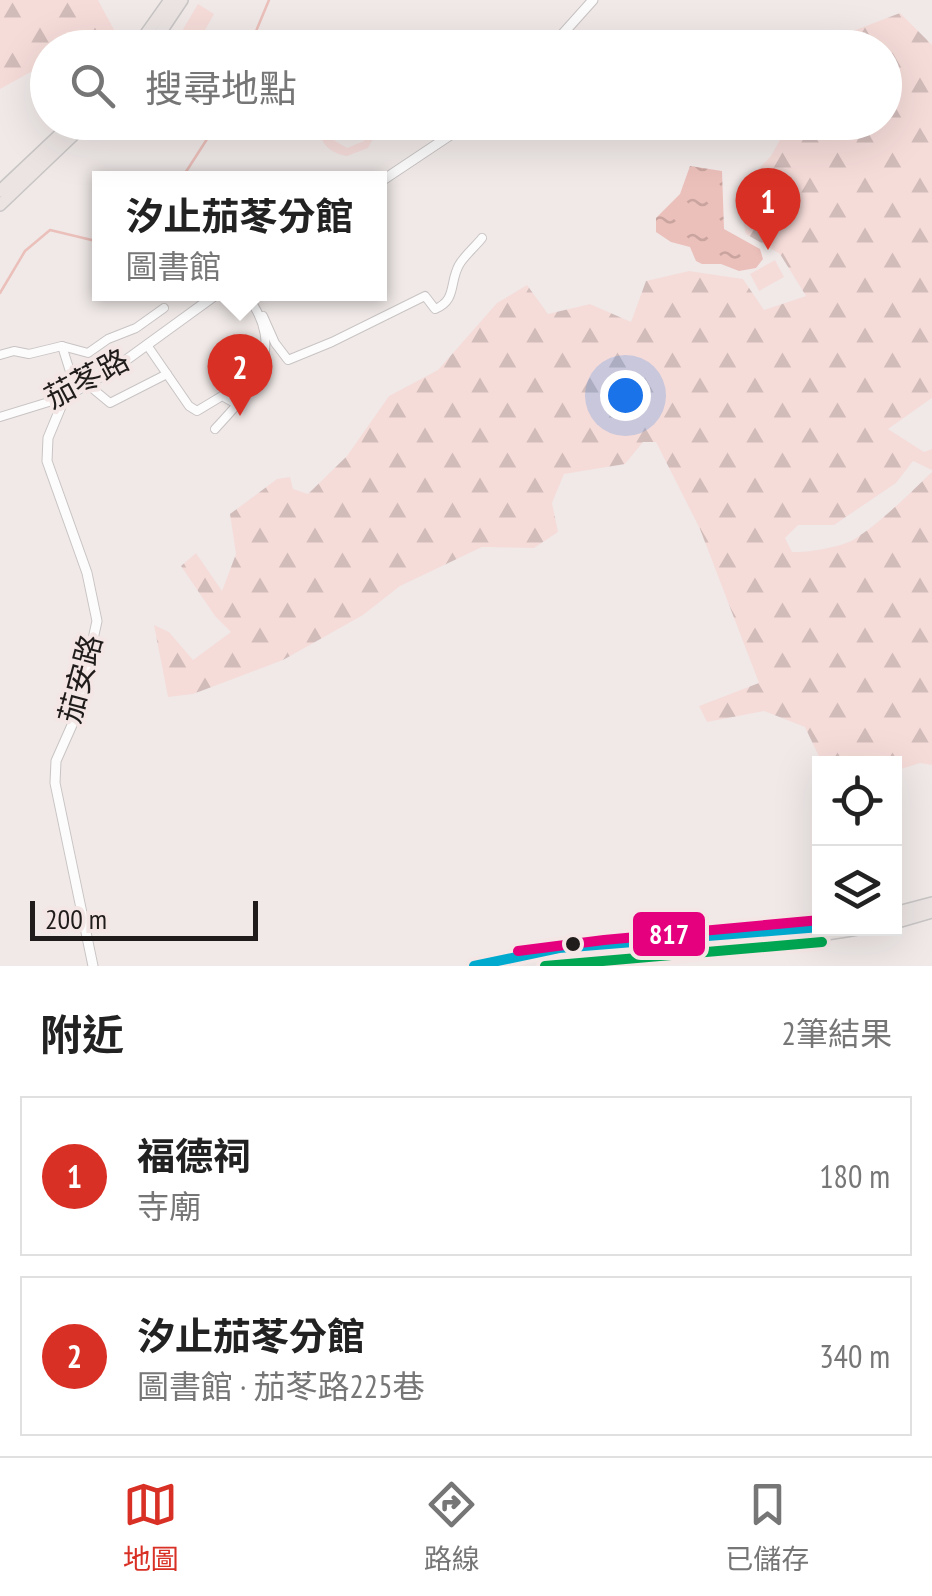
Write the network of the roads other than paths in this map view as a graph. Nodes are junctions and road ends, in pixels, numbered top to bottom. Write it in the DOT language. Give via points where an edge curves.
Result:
graph roads {
  1 [pos="170,0"];
  2 [pos="182,0"];
  3 [pos="593,0"];
  4 [pos="149,30"];
  5 [pos="162,30"];
  6 [pos="566,30"];
  7 [pos="55,140"];
  8 [pos="68,140"];
  9 [pos="443,140"];
  10 [pos="387,177"];
  11 [pos="0,191"];
  12 [pos="0,205"];
  13 [pos="482,238"];
  14 [pos="207,301"];
  15 [pos="251,301"];
  16 [pos="164,308"];
  17 [pos="263,316"];
  18 [pos="147,345"];
  19 [pos="62,346"];
  20 [pos="0,355"];
  21 [pos="167,374"];
  22 [pos="87,384"];
  23 [pos="69,395"];
  24 [pos="238,405"];
  25 [pos="0,417"];
  26 [pos="214,429"];
  27 [pos="932,903"];
  28 [pos="902,911"];
  29 [pos="932,912"];
  30 [pos="902,921"];
  31 [pos="812,928"];
  32 [pos="817,936"];
  33 [pos="93,966"];
  34 [pos="474,966"];
  35 [pos="520,966"];
  1 -- 4 [label="main road"];
  2 -- 5 [label="main road"];
  3 -- 6 [label="street"];
  7 -- 11 [label="main road"];
  8 -- 12 [label="main road"];
  9 -- 10 [label="street"];
  13 -- 17 [label="street" via="458,266 450,300 436,310 425,296 288,360"];
  14 -- 18 [label="street, 茄苳路"];
  15 -- 17 [label="street"];
  16 -- 19 [label="street" via="88,353"];
  17 -- 24 [label="street" via="264,359"];
  18 -- 21 [label="street"];
  18 -- 22 [label="street, 茄苳路"];
  19 -- 20 [label="street"];
  19 -- 23 [label="street" via="73,381"];
  21 -- 22 [label="street" via="110,403"];
  21 -- 24 [label="street" via="197,411 222,396"];
  22 -- 23 [label="street, 茄苳路"];
  23 -- 25 [label="street, 茄苳路"];
  23 -- 33 [label="street, 茄安路" via="48,438 46,461 87,573 96,620 55,783"];
  24 -- 26 [label="street"];
  27 -- 28 [label="main road"];
  29 -- 30 [label="main road"];
  31 -- 34 [label="main road" via="595,944"];
  32 -- 35 [label="main road"];
}
